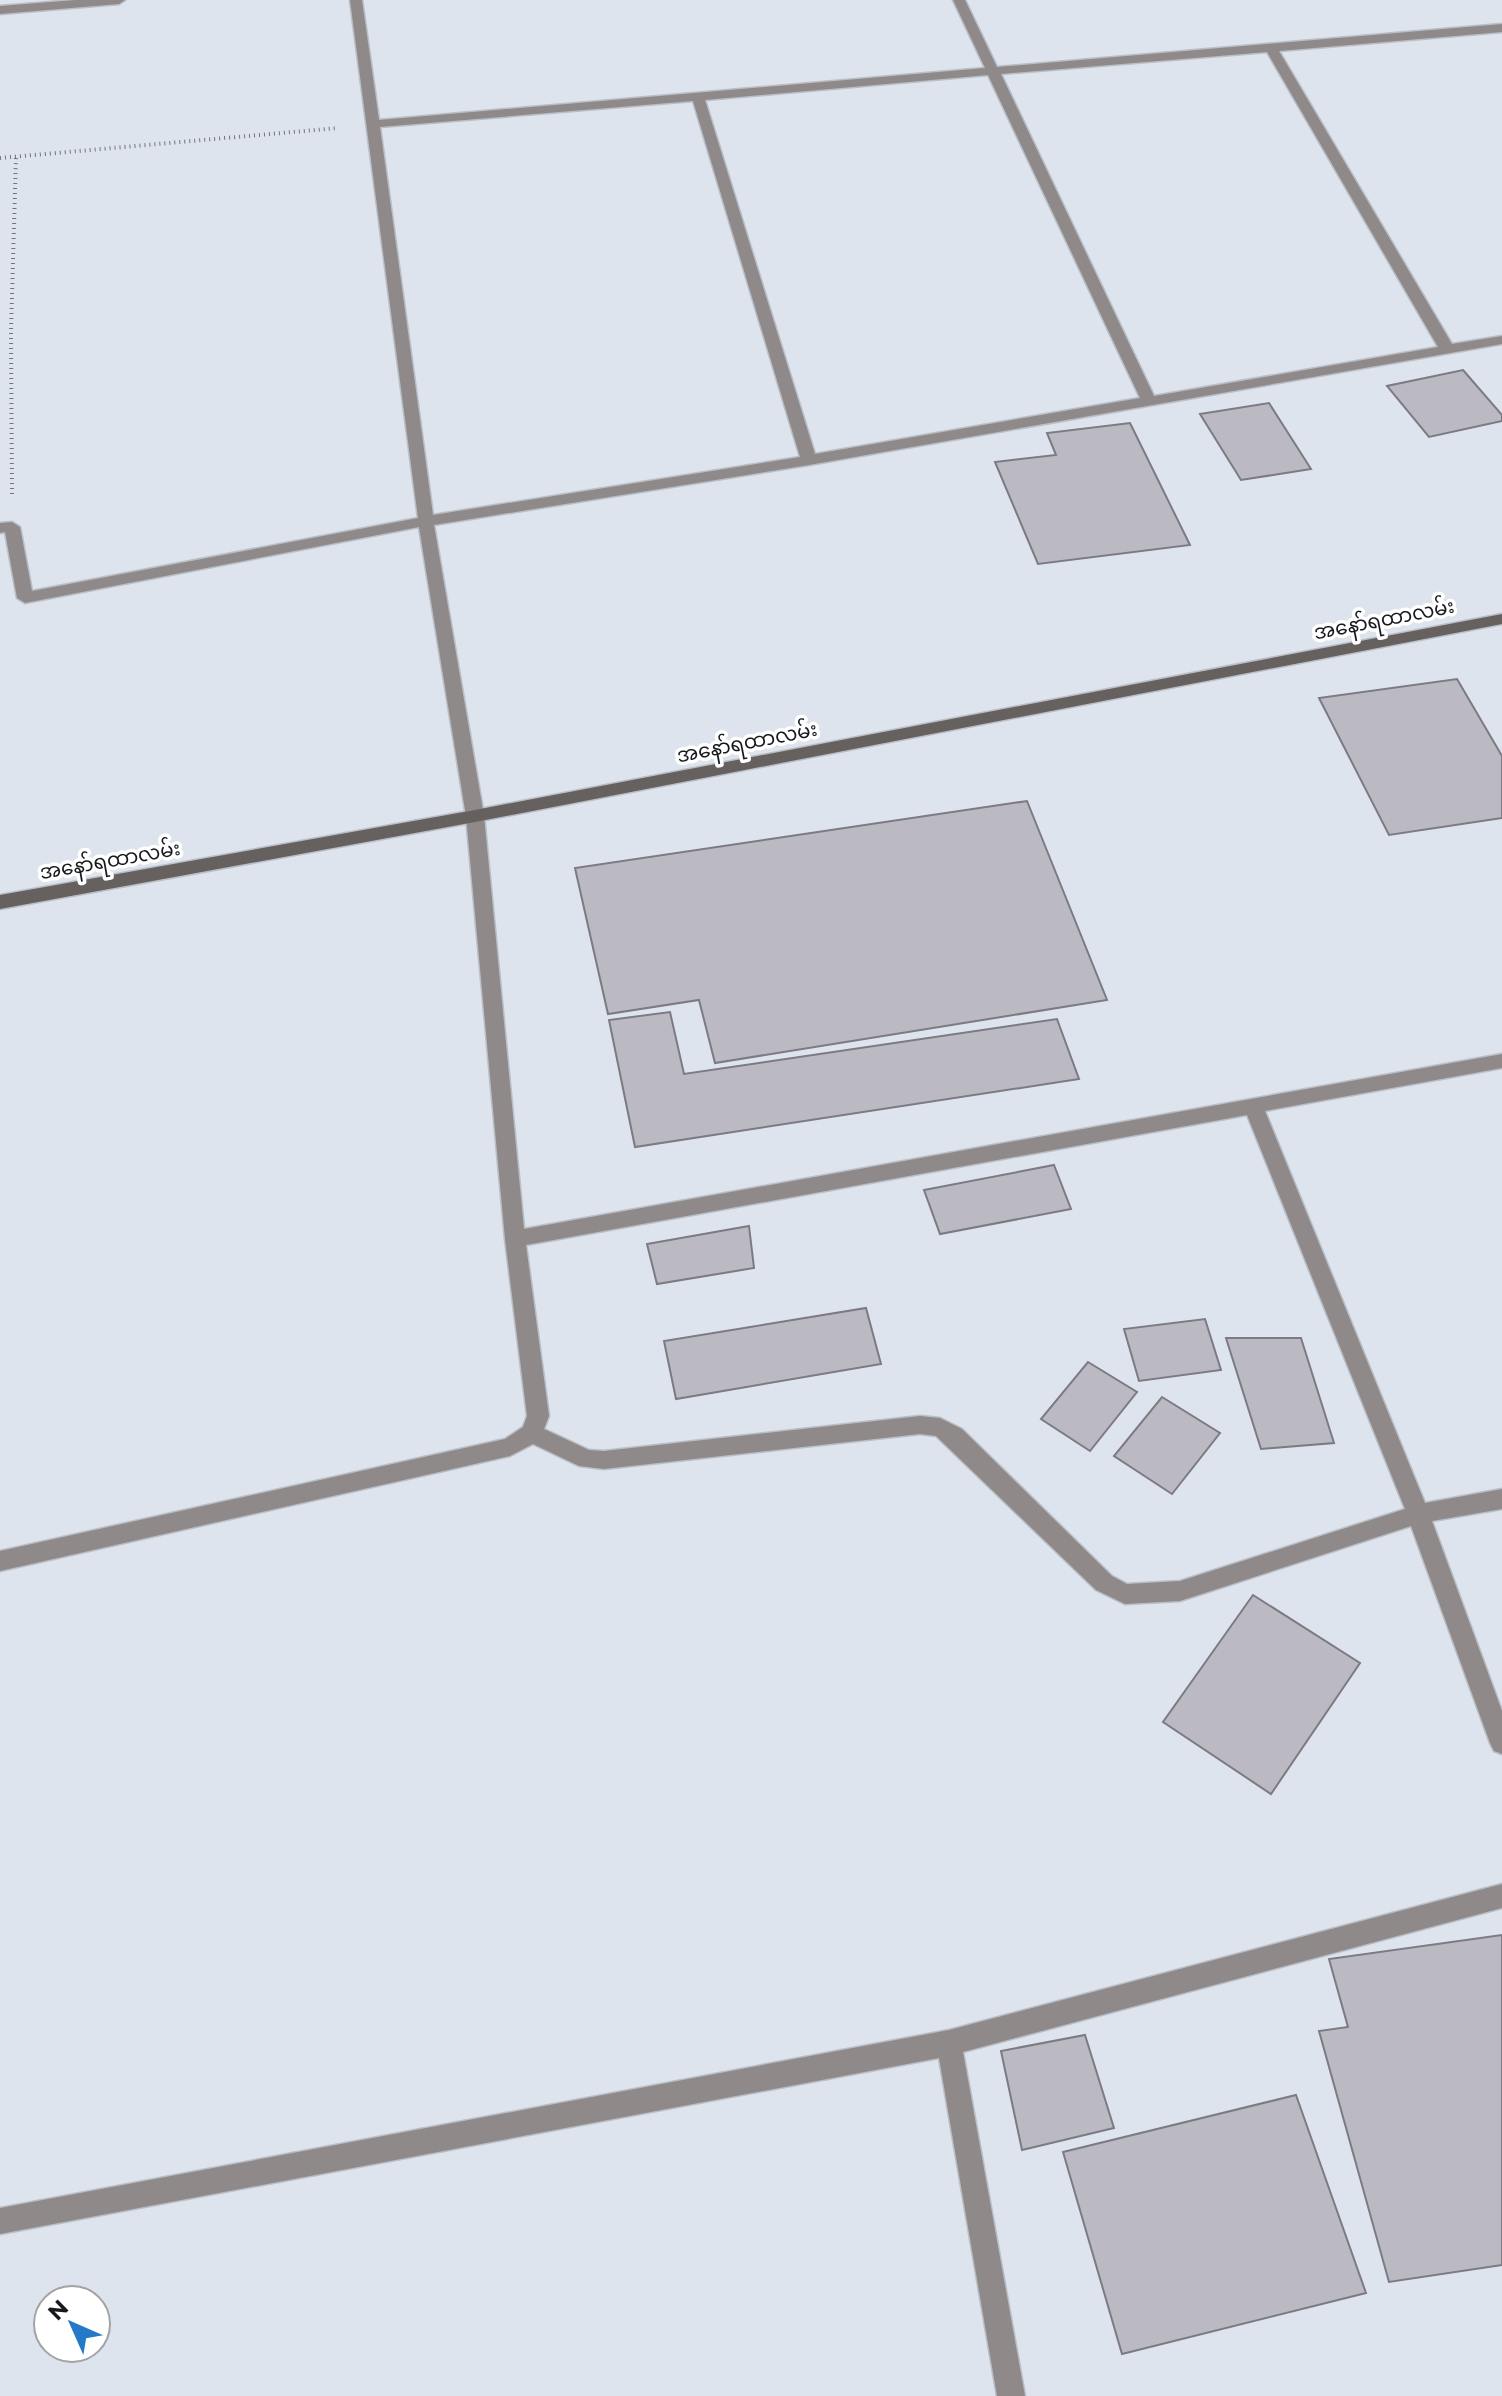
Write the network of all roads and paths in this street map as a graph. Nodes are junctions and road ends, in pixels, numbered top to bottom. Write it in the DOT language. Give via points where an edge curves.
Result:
graph roads {
  1 [pos="119,0"];
  2 [pos="356,0"];
  3 [pos="959,0"];
  4 [pos="0,10"];
  5 [pos="1502,28"];
  6 [pos="1271,48"];
  7 [pos="993,72"];
  8 [pos="698,97"];
  9 [pos="373,124"];
  10 [pos="16,156"];
  11 [pos="0,158"];
  12 [pos="11,331"];
  13 [pos="0,332"];
  14 [pos="1502,340"];
  15 [pos="1447,349"];
  16 [pos="1149,401"];
  17 [pos="809,460"];
  18 [pos="426,521"];
  19 [pos="6,527"];
  20 [pos="1502,619"];
  21 [pos="475,816"];
  22 [pos="0,902"];
  23 [pos="1502,1061"];
  24 [pos="1253,1106"];
  25 [pos="515,1239"];
  26 [pos="532,1433"];
  27 [pos="1502,1499"];
  28 [pos="1418,1514"];
  29 [pos="0,1561"];
  30 [pos="1502,1743"];
  31 [pos="1502,1896"];
  32 [pos="949,2043"];
  33 [pos="0,2221"];
  34 [pos="1011,2396"];
  1 -- 4 [label="street"];
  2 -- 9 [label="street"];
  3 -- 7 [label="street"];
  5 -- 6 [label="street"];
  6 -- 7 [label="street"];
  6 -- 15 [label="street"];
  7 -- 8 [label="street"];
  7 -- 16 [label="street"];
  8 -- 9 [label="street"];
  8 -- 17 [label="street"];
  9 -- 10 [label="path"];
  9 -- 18 [label="street"];
  10 -- 11 [label="path"];
  10 -- 12 [label="path"];
  12 -- 13 [label="path"];
  12 -- 19 [label="path"];
  14 -- 15 [label="street"];
  15 -- 16 [label="street"];
  16 -- 17 [label="street"];
  17 -- 18 [label="street"];
  18 -- 19 [label="street" via="25,598"];
  18 -- 21 [label="street"];
  20 -- 21 [label="main road, အနော်ရထာလမ်း"];
  21 -- 22 [label="main road, အနော်ရထာလမ်း"];
  21 -- 25 [label="street"];
  23 -- 24 [label="street"];
  24 -- 25 [label="street"];
  24 -- 28 [label="street"];
  25 -- 26 [label="street" via="538,1416"];
  26 -- 28 [label="street" via="587,1459 604,1460 940,1427 1104,1583 1125,1594 1180,1591"];
  26 -- 29 [label="street" via="510,1447"];
  27 -- 28 [label="street"];
  28 -- 30 [label="street"];
  31 -- 32 [label="street"];
  32 -- 33 [label="street"];
  32 -- 34 [label="street"];
}
